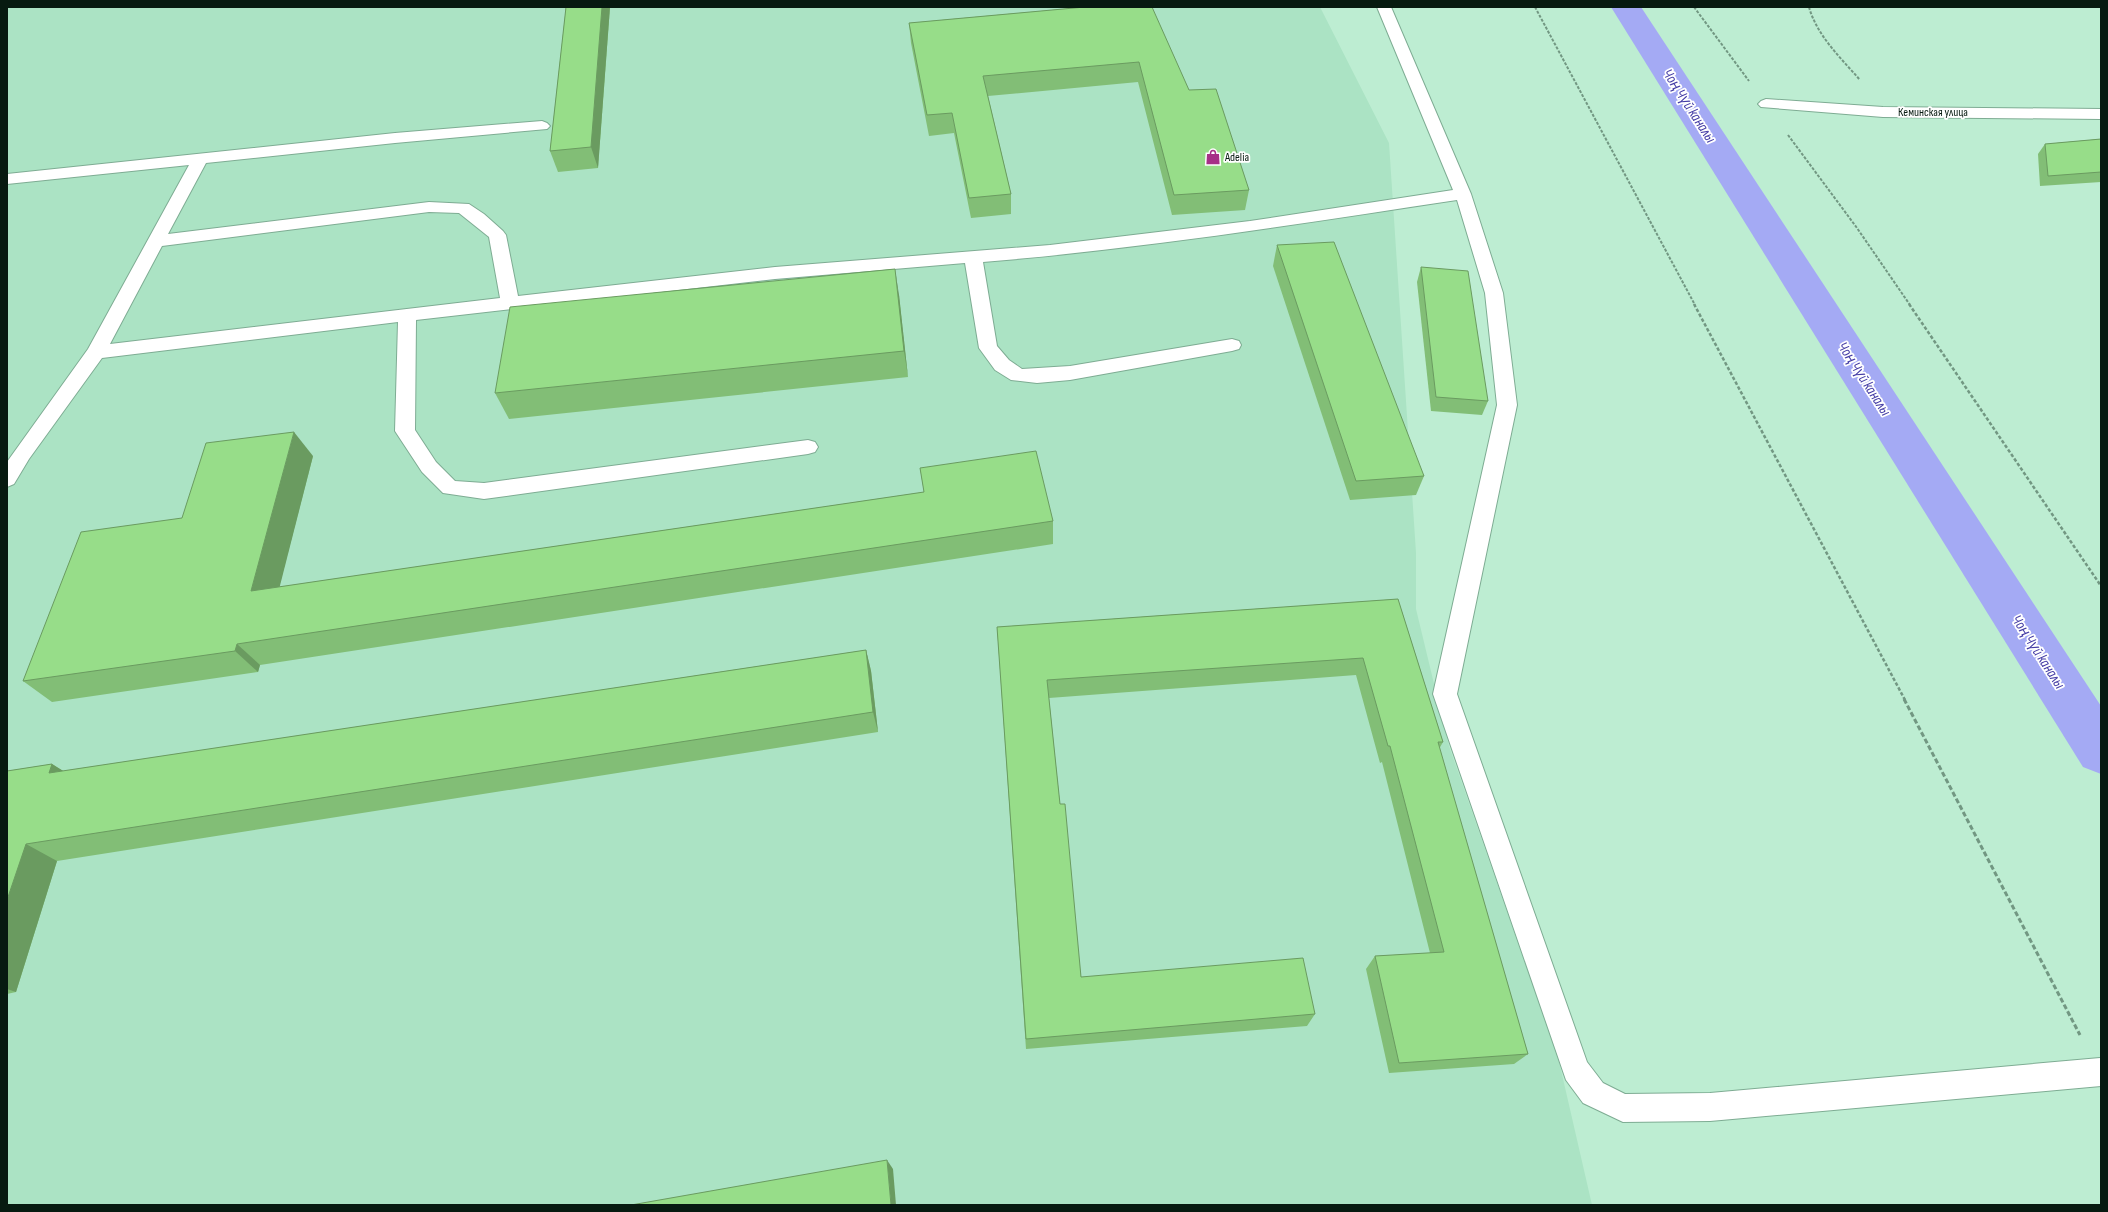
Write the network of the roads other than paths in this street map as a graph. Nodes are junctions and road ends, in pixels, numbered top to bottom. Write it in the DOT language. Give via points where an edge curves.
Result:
graph roads {
  1 [pos="1384,7"];
  2 [pos="1766,104"];
  3 [pos="2101,114"];
  4 [pos="542,126"];
  5 [pos="200,159"];
  6 [pos="7,179"];
  7 [pos="1463,194"];
  8 [pos="157,241"];
  9 [pos="973,257"];
  10 [pos="510,303"];
  11 [pos="406,315"];
  12 [pos="1232,344"];
  13 [pos="96,352"];
  14 [pos="808,447"];
  15 [pos="7,479"];
  16 [pos="2100,1072"];
  1 -- 7 [label="street"];
  2 -- 3 [label="street, Кеминская улица" via="1883,112"];
  4 -- 5 [label="street" via="395,138"];
  5 -- 6 [label="street"];
  5 -- 8 [label="street"];
  7 -- 9 [label="street" via="1242,227 1050,251"];
  7 -- 16 [label="street" via="1494,293 1507,405 1445,694 1576,1070 1593,1093 1622,1108 1710,1107"];
  8 -- 10 [label="street" via="429,207 463,208 497,235"];
  8 -- 13 [label="street"];
  9 -- 10 [label="street" via="775,273"];
  9 -- 12 [label="street" via="988,348 1002,366 1018,375 1070,373"];
  10 -- 11 [label="street"];
  11 -- 13 [label="street"];
  11 -- 14 [label="street" via="405,431 429,467 450,488 484,491"];
  13 -- 15 [label="street" via="22,454"];
}
